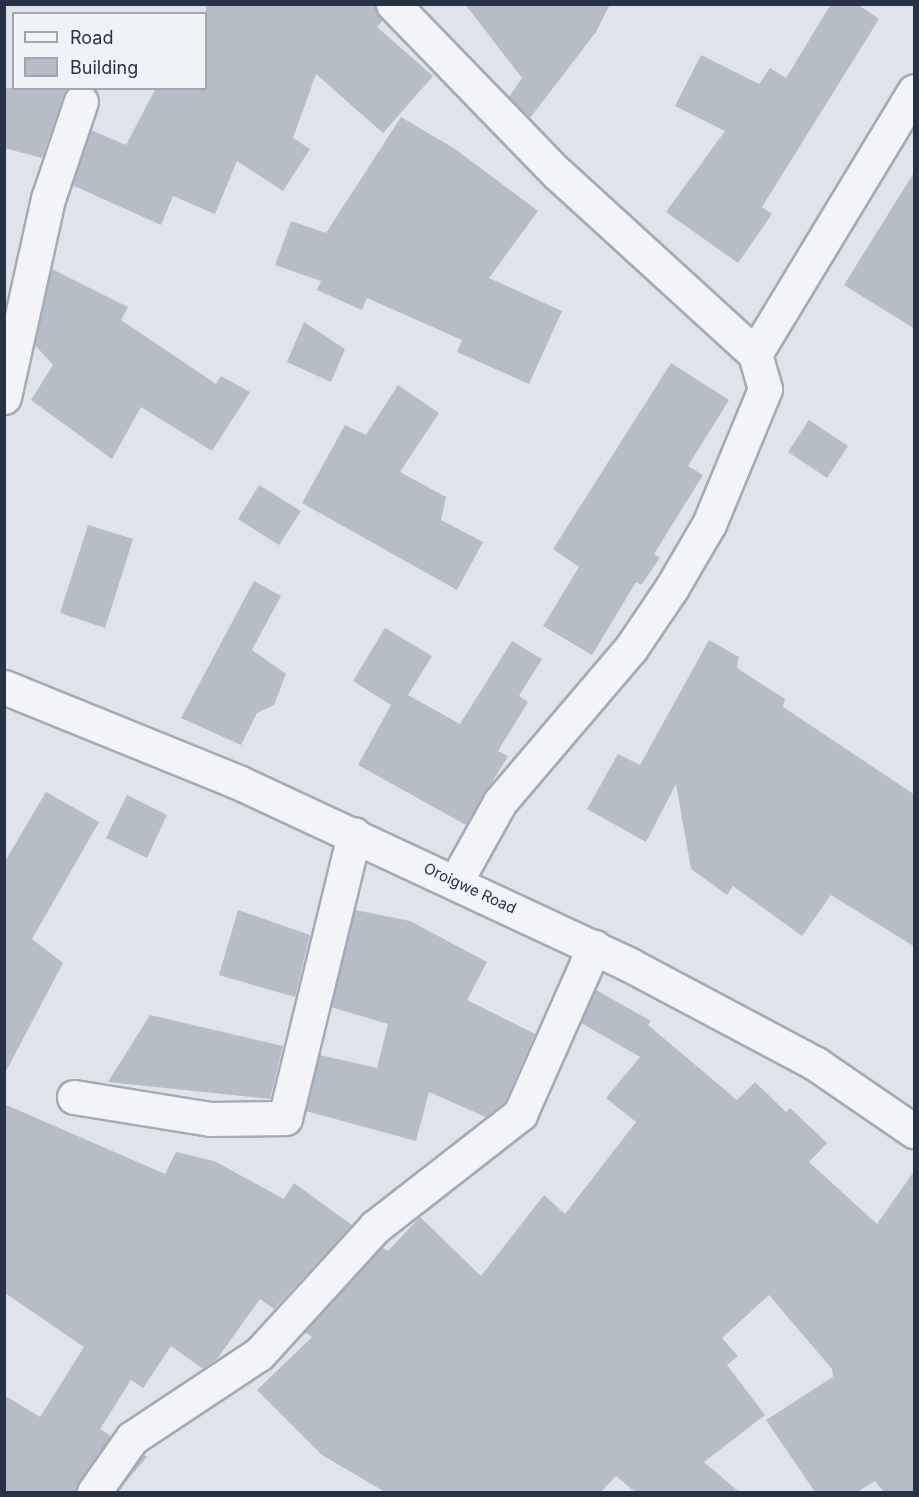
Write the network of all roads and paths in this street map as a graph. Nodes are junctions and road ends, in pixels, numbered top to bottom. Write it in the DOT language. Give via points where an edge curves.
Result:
graph roads {
  1 [pos="393,4"];
  2 [pos="915,91"];
  3 [pos="81,101"];
  4 [pos="755,354"];
  5 [pos="4,397"];
  6 [pos="4,687"];
  7 [pos="354,834"];
  8 [pos="456,881"];
  9 [pos="594,947"];
  10 [pos="74,1096"];
  11 [pos="915,1131"];
  12 [pos="94,1492"];
  1 -- 4 [label="street" via="557,173"];
  2 -- 4 [label="street"];
  3 -- 5 [label="street" via="45,210"];
  4 -- 8 [label="street" via="765,388 703,534 631,648 500,802"];
  6 -- 7 [label="street, Oroigwe Road"];
  7 -- 8 [label="street, Oroigwe Road"];
  7 -- 10 [label="street" via="285,1118 210,1119"];
  8 -- 9 [label="street, Oroigwe Road"];
  9 -- 11 [label="street, Oroigwe Road" via="816,1064"];
  9 -- 12 [label="street" via="520,1114 375,1227 259,1354 132,1438"];
}
